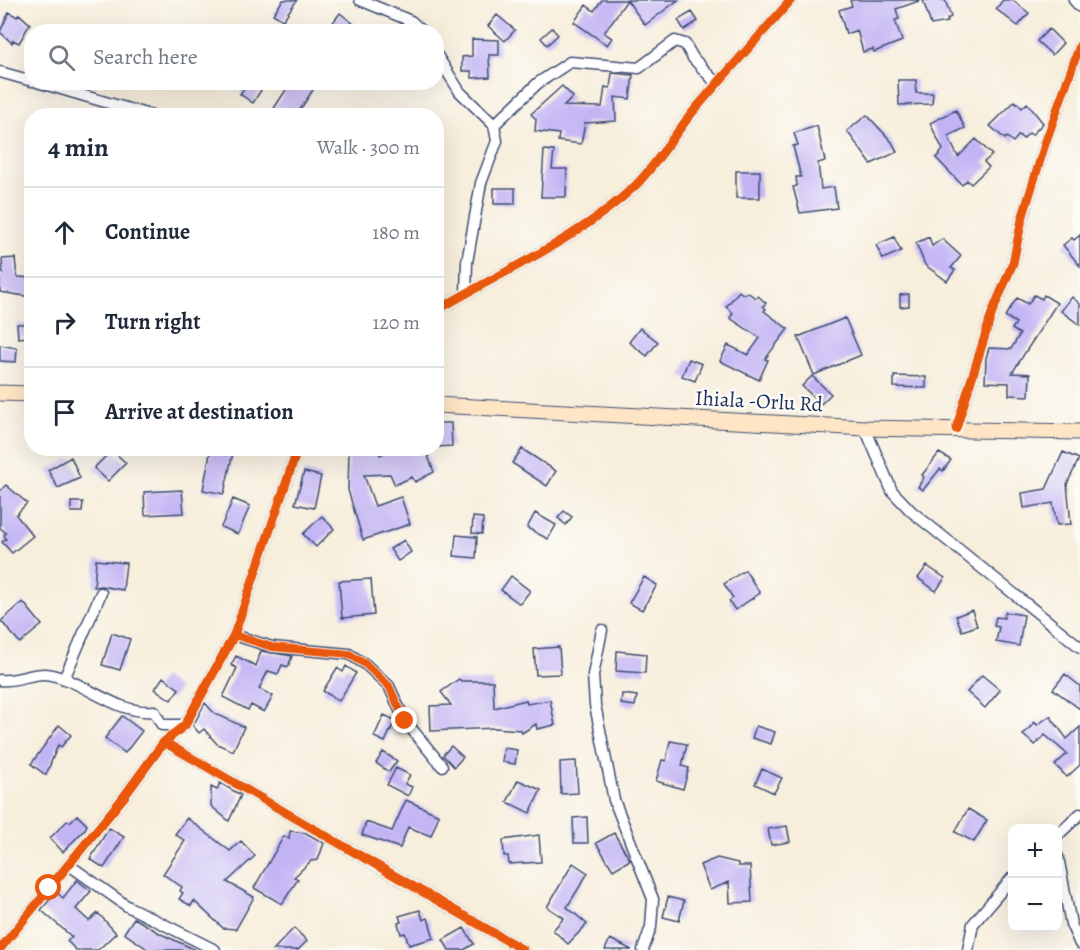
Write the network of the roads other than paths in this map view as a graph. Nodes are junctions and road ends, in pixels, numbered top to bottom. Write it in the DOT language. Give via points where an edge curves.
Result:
graph roads {
  1 [pos="360,0"];
  2 [pos="791,0"];
  3 [pos="1074,0"];
  4 [pos="1080,7"];
  5 [pos="414,24"];
  6 [pos="1080,45"];
  7 [pos="444,67"];
  8 [pos="0,72"];
  9 [pos="24,79"];
  10 [pos="717,84"];
  11 [pos="64,90"];
  12 [pos="126,108"];
  13 [pos="494,125"];
  14 [pos="466,293"];
  15 [pos="444,306"];
  16 [pos="0,393"];
  17 [pos="24,394"];
  18 [pos="444,405"];
  19 [pos="865,428"];
  20 [pos="956,429"];
  21 [pos="1080,432"];
  22 [pos="295,456"];
  23 [pos="101,593"];
  24 [pos="602,630"];
  25 [pos="234,635"];
  26 [pos="1080,647"];
  27 [pos="64,679"];
  28 [pos="0,680"];
  29 [pos="185,725"];
  30 [pos="164,742"];
  31 [pos="442,766"];
  32 [pos="1080,814"];
  33 [pos="1062,830"];
  34 [pos="69,865"];
  35 [pos="1062,878"];
  36 [pos="1008,884"];
  37 [pos="1080,944"];
  38 [pos="0,949"];
  39 [pos="215,950"];
  40 [pos="523,950"];
  41 [pos="643,950"];
  42 [pos="968,950"];
  1 -- 5 [label="street"];
  2 -- 10 [label="street"];
  3 -- 4 [label="street"];
  6 -- 20 [label="street" via="1022,219 1013,263 992,313"];
  7 -- 13 [label="street" via="460,92"];
  8 -- 9 [label="street"];
  10 -- 13 [label="street" via="685,44 675,41 639,68 570,62 538,82"];
  10 -- 14 [label="street" via="636,184 603,212 551,248"];
  11 -- 12 [label="street"];
  13 -- 14 [label="street" via="497,141 481,183 467,262"];
  14 -- 15 [label="street"];
  16 -- 17 [label="main road"];
  18 -- 19 [label="main road, Ihiala -Orlu Rd"];
  19 -- 20 [label="main road, Ihiala -Orlu Rd"];
  19 -- 26 [label="street" via="892,491 911,511"];
  20 -- 21 [label="main road, Ihiala -Orlu Rd"];
  22 -- 25 [label="street"];
  23 -- 27 [label="street"];
  24 -- 41 [label="street" via="593,675 595,705 614,800 653,899 651,927"];
  25 -- 29 [label="street"];
  25 -- 31 [label="street" via="272,647 349,654 365,664 389,686 405,721"];
  27 -- 28 [label="street" via="44,674 12,682"];
  27 -- 29 [label="street" via="138,713 154,711 162,725"];
  29 -- 30 [label="street"];
  30 -- 34 [label="street"];
  30 -- 40 [label="street"];
  32 -- 33 [label="street"];
  34 -- 38 [label="street"];
  34 -- 39 [label="street" via="127,906"];
  35 -- 37 [label="street" via="1071,924"];
  36 -- 42 [label="street" via="973,924"];
}
